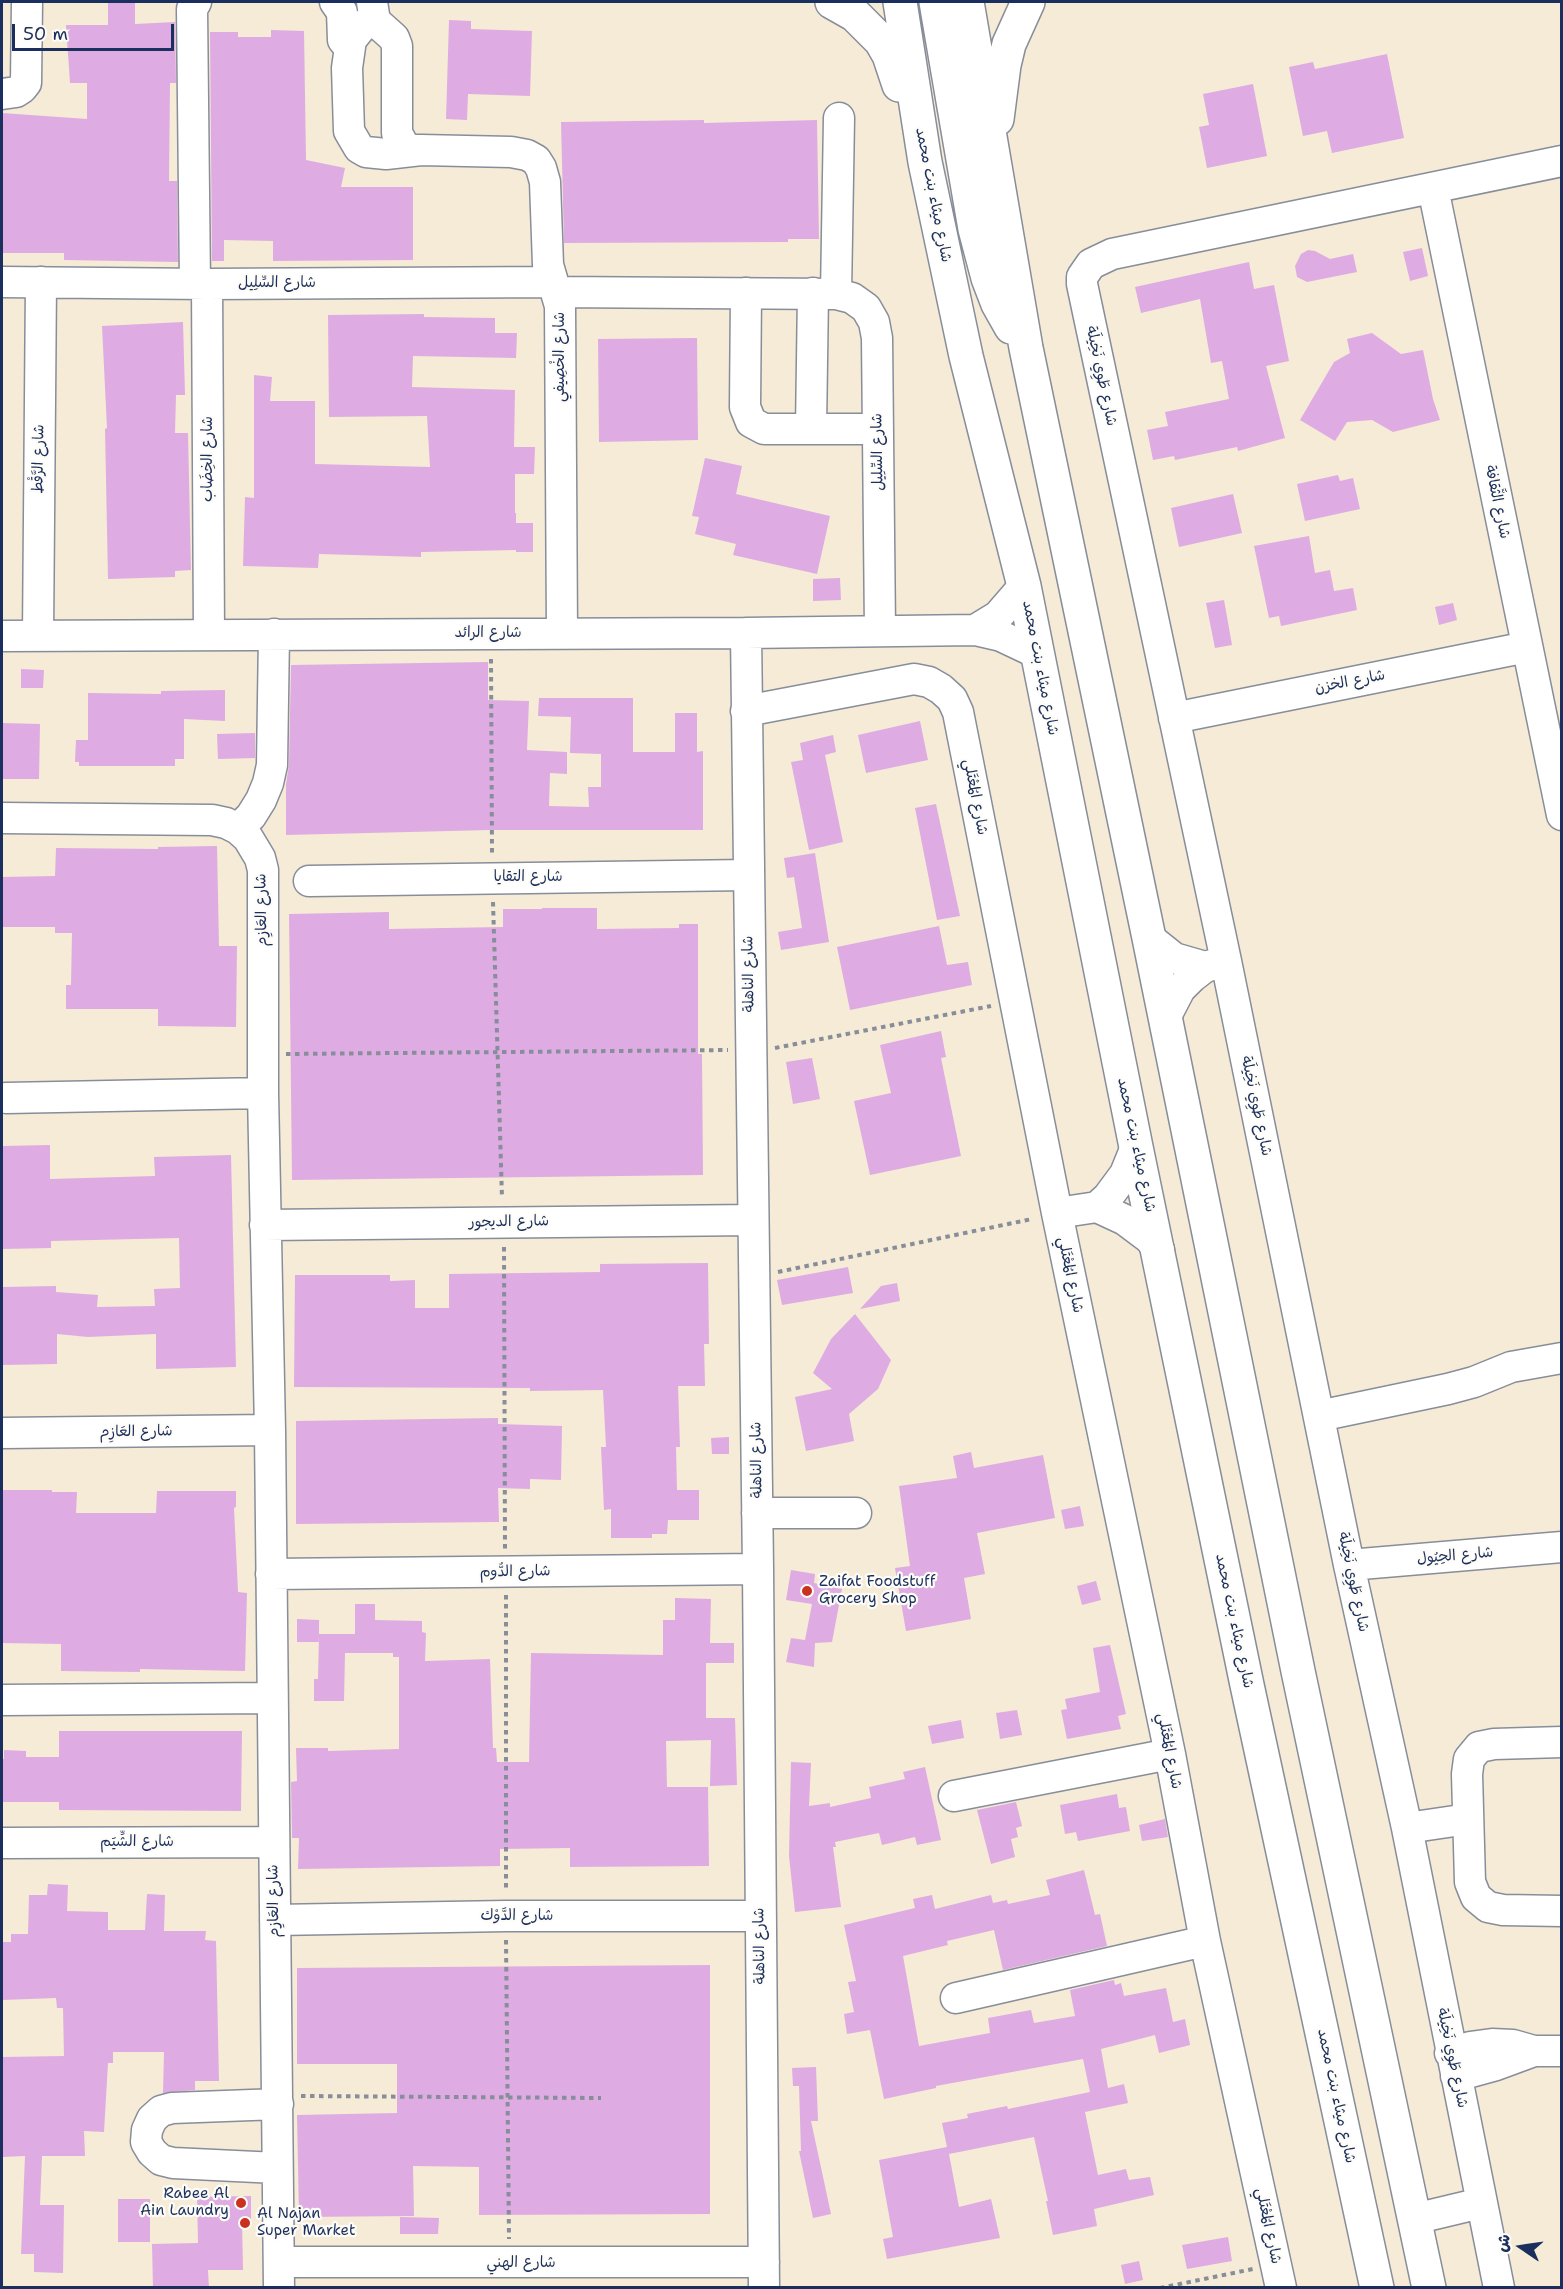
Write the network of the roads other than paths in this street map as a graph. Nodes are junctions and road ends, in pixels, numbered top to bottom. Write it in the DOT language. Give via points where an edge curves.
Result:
graph roads {
  1 [pos="27,2"];
  2 [pos="196,2"];
  3 [pos="335,2"];
  4 [pos="832,2"];
  5 [pos="900,2"];
  6 [pos="936,2"];
  7 [pos="967,2"];
  8 [pos="1028,2"];
  9 [pos="373,11"];
  10 [pos="349,47"];
  11 [pos="2,94"];
  12 [pos="839,118"];
  13 [pos="421,150"];
  14 [pos="993,157"];
  15 [pos="1562,161"];
  16 [pos="925,162"];
  17 [pos="1433,188"];
  18 [pos="2,282"];
  19 [pos="41,282"];
  20 [pos="201,284"];
  21 [pos="555,287"];
  22 [pos="746,293"];
  23 [pos="825,293"];
  24 [pos="1026,348"];
  25 [pos="811,429"];
  26 [pos="878,429"];
  27 [pos="1024,586"];
  28 [pos="975,630"];
  29 [pos="880,631"];
  30 [pos="562,633"];
  31 [pos="746,633"];
  32 [pos="209,634"];
  33 [pos="274,634"];
  34 [pos="38,635"];
  35 [pos="2,636"];
  36 [pos="1527,647"];
  37 [pos="1037,652"];
  38 [pos="746,711"];
  39 [pos="1174,718"];
  40 [pos="1562,815"];
  41 [pos="2,818"];
  42 [pos="238,829"];
  43 [pos="748,875"];
  44 [pos="309,881"];
  45 [pos="1149,938"];
  46 [pos="1216,964"];
  47 [pos="1165,1018"];
  48 [pos="262,1093"];
  49 [pos="6,1098"];
  50 [pos="1136,1147"];
  51 [pos="1097,1207"];
  52 [pos="1058,1213"];
  53 [pos="753,1220"];
  54 [pos="265,1225"];
  55 [pos="1159,1250"];
  56 [pos="1562,1358"];
  57 [pos="1319,1416"];
  58 [pos="270,1430"];
  59 [pos="2,1433"];
  60 [pos="856,1513"];
  61 [pos="757,1514"];
  62 [pos="1562,1547"];
  63 [pos="1349,1565"];
  64 [pos="758,1569"];
  65 [pos="271,1574"];
  66 [pos="272,1698"];
  67 [pos="2,1700"];
  68 [pos="1562,1742"];
  69 [pos="1170,1754"];
  70 [pos="954,1796"];
  71 [pos="1468,1826"];
  72 [pos="1408,1835"];
  73 [pos="273,1842"];
  74 [pos="2,1843"];
  75 [pos="1562,1911"];
  76 [pos="760,1916"];
  77 [pos="275,1920"];
  78 [pos="1204,1941"];
  79 [pos="956,1998"];
  80 [pos="1548,2051"];
  81 [pos="1453,2064"];
  82 [pos="278,2100"];
  83 [pos="277,2168"];
  84 [pos="1481,2203"];
  85 [pos="1414,2219"];
  86 [pos="279,2275"];
  87 [pos="764,2275"];
  88 [pos="1279,2276"];
  89 [pos="1377,2288"];
  90 [pos="1429,2288"];
  91 [pos="1499,2288"];
  1 -- 11 [label="street" via="26,83 16,92"];
  2 -- 20 [label="street, شارع الخِضَاب" via="192,9"];
  3 -- 10 [label="street" via="342,12 343,40"];
  4 -- 16 [label="main road" via="871,29 889,55"];
  5 -- 16 [label="main road, شارع ميثاء بنت محمد"];
  6 -- 24 [label="main road" via="981,255 998,304"];
  7 -- 14 [label="main road"];
  8 -- 14 [label="main road" via="1004,65"];
  9 -- 10 [label="street"];
  9 -- 13 [label="street" via="397,46 397,133 404,146"];
  10 -- 13 [label="street" via="352,140 358,148 376,154"];
  12 -- 23 [label="street"];
  13 -- 21 [label="street, شارع الخْصِيفي" via="511,152 536,160 545,182 548,265"];
  14 -- 24 [label="main road"];
  15 -- 17 [label="street, شارع طَوِي نَخِيلَة"];
  16 -- 27 [label="main road, شارع ميثاء بنت محمد" via="966,356"];
  17 -- 36 [label="street, شارع الثَّقافة"];
  17 -- 39 [label="street, شارع طَوِي نَخِيلَة" via="1112,254 1086,269 1082,284"];
  18 -- 19 [label="street, شارع السِّلِيل"];
  19 -- 20 [label="street, شارع السِّلِيل"];
  19 -- 34 [label="street, شارع الرَّقْط"];
  20 -- 21 [label="street, شارع السِّلِيل"];
  20 -- 32 [label="street, شارع الخِضَاب"];
  21 -- 22 [label="street, شارع السِّلِيل"];
  21 -- 30 [label="street, شارع الخْصِيفي" via="560,306"];
  22 -- 23 [label="street, شارع السِّلِيل"];
  22 -- 25 [label="street" via="746,412 751,422 764,429"];
  23 -- 25 [label="street"];
  23 -- 26 [label="street, شارع السِّلِيل" via="852,298 866,308 874,322"];
  24 -- 45 [label="main road"];
  25 -- 26 [label="street"];
  26 -- 29 [label="street, شارع السِّلِيل"];
  27 -- 28 [label="street" via="1003,611"];
  27 -- 37 [label="main road, شارع ميثاء بنت محمد"];
  28 -- 29 [label="street, شارع الرائد"];
  28 -- 37 [label="street, شارع الرائد"];
  29 -- 31 [label="street, شارع الرائد"];
  30 -- 31 [label="street, شارع الرائد"];
  30 -- 33 [label="street, شارع الرائد"];
  31 -- 38 [label="street, شارع الناهلة"];
  32 -- 33 [label="street, شارع الرائد"];
  32 -- 34 [label="street, شارع الرائد"];
  33 -- 42 [label="street" via="272,765 261,800"];
  34 -- 35 [label="street, شارع الرائد"];
  36 -- 39 [label="street, شارع الخزن"];
  36 -- 40 [label="street, شارع الثَّقافة"];
  37 -- 50 [label="main road, شارع ميثاء بنت محمد"];
  38 -- 43 [label="street, شارع الناهلة"];
  38 -- 52 [label="street, شارع المُعْتَلي" via="914,679 929,682 952,699 958,712"];
  39 -- 46 [label="street, شارع طَوِي نَخِيلَة"];
  41 -- 42 [label="street" via="212,820"];
  42 -- 48 [label="street, شارع العَازِم" via="255,847 263,870"];
  43 -- 44 [label="street, شارع التقايا"];
  43 -- 53 [label="street, شارع الناهلة"];
  45 -- 46 [label="street" via="1174,958"];
  45 -- 47 [label="main road"];
  46 -- 47 [label="street" via="1180,989"];
  46 -- 57 [label="street, شارع طَوِي نَخِيلَة"];
  47 -- 85 [label="main road"];
  48 -- 49 [label="street"];
  48 -- 54 [label="street, شارع العَازِم"];
  50 -- 51 [label="street" via="1125,1174"];
  50 -- 55 [label="main road, شارع ميثاء بنت محمد"];
  51 -- 52 [label="street"];
  51 -- 55 [label="street" via="1131,1224"];
  52 -- 69 [label="street, شارع المُعْتَلي"];
  53 -- 54 [label="street, شارع الديجور"];
  53 -- 61 [label="street, شارع الناهلة"];
  54 -- 58 [label="street, شارع العَازِم"];
  55 -- 89 [label="main road, شارع ميثاء بنت محمد" via="1247,1685"];
  56 -- 57 [label="street" via="1511,1367 1449,1389"];
  57 -- 63 [label="street, شارع طَوِي نَخِيلَة"];
  58 -- 59 [label="street, شارع العَازِم"];
  58 -- 65 [label="street, شارع العَازِم"];
  60 -- 61 [label="street"];
  61 -- 64 [label="street, شارع الناهلة"];
  62 -- 63 [label="street, شارع الحِيُول"];
  63 -- 72 [label="street, شارع طَوِي نَخِيلَة"];
  64 -- 65 [label="street, شارع الدُّوم"];
  64 -- 76 [label="street, شارع الناهلة"];
  65 -- 66 [label="street, شارع العَازِم"];
  66 -- 67 [label="street"];
  66 -- 73 [label="street, شارع العَازِم"];
  68 -- 71 [label="street" via="1479,1747 1468,1759"];
  69 -- 70 [label="street"];
  69 -- 78 [label="street, شارع المُعْتَلي"];
  71 -- 72 [label="street"];
  71 -- 75 [label="street" via="1470,1882 1476,1897 1488,1907 1503,1910"];
  72 -- 81 [label="street, شارع طَوِي نَخِيلَة"];
  73 -- 74 [label="street, شارع الشِّيَم"];
  73 -- 77 [label="street, شارع العَازِم"];
  76 -- 77 [label="street, شارع الدَّوْك"];
  76 -- 87 [label="street, شارع الناهلة"];
  77 -- 82 [label="street, شارع العَازِم"];
  78 -- 79 [label="street"];
  78 -- 88 [label="street, شارع المُعْتَلي"];
  80 -- 81 [label="street" via="1496,2066"];
  81 -- 84 [label="street, شارع طَوِي نَخِيلَة"];
  82 -- 83 [label="street, شارع العَازِم"];
  82 -- 83 [label="street" via="172,2108 161,2111 147,2130 147,2142 161,2160"];
  83 -- 86 [label="street, شارع العَازِم"];
  84 -- 85 [label="street"];
  84 -- 91 [label="street, شارع طَوِي نَخِيلَة"];
  85 -- 90 [label="main road"];
  86 -- 87 [label="street, شارع الهني" via="510,2264"];
}
